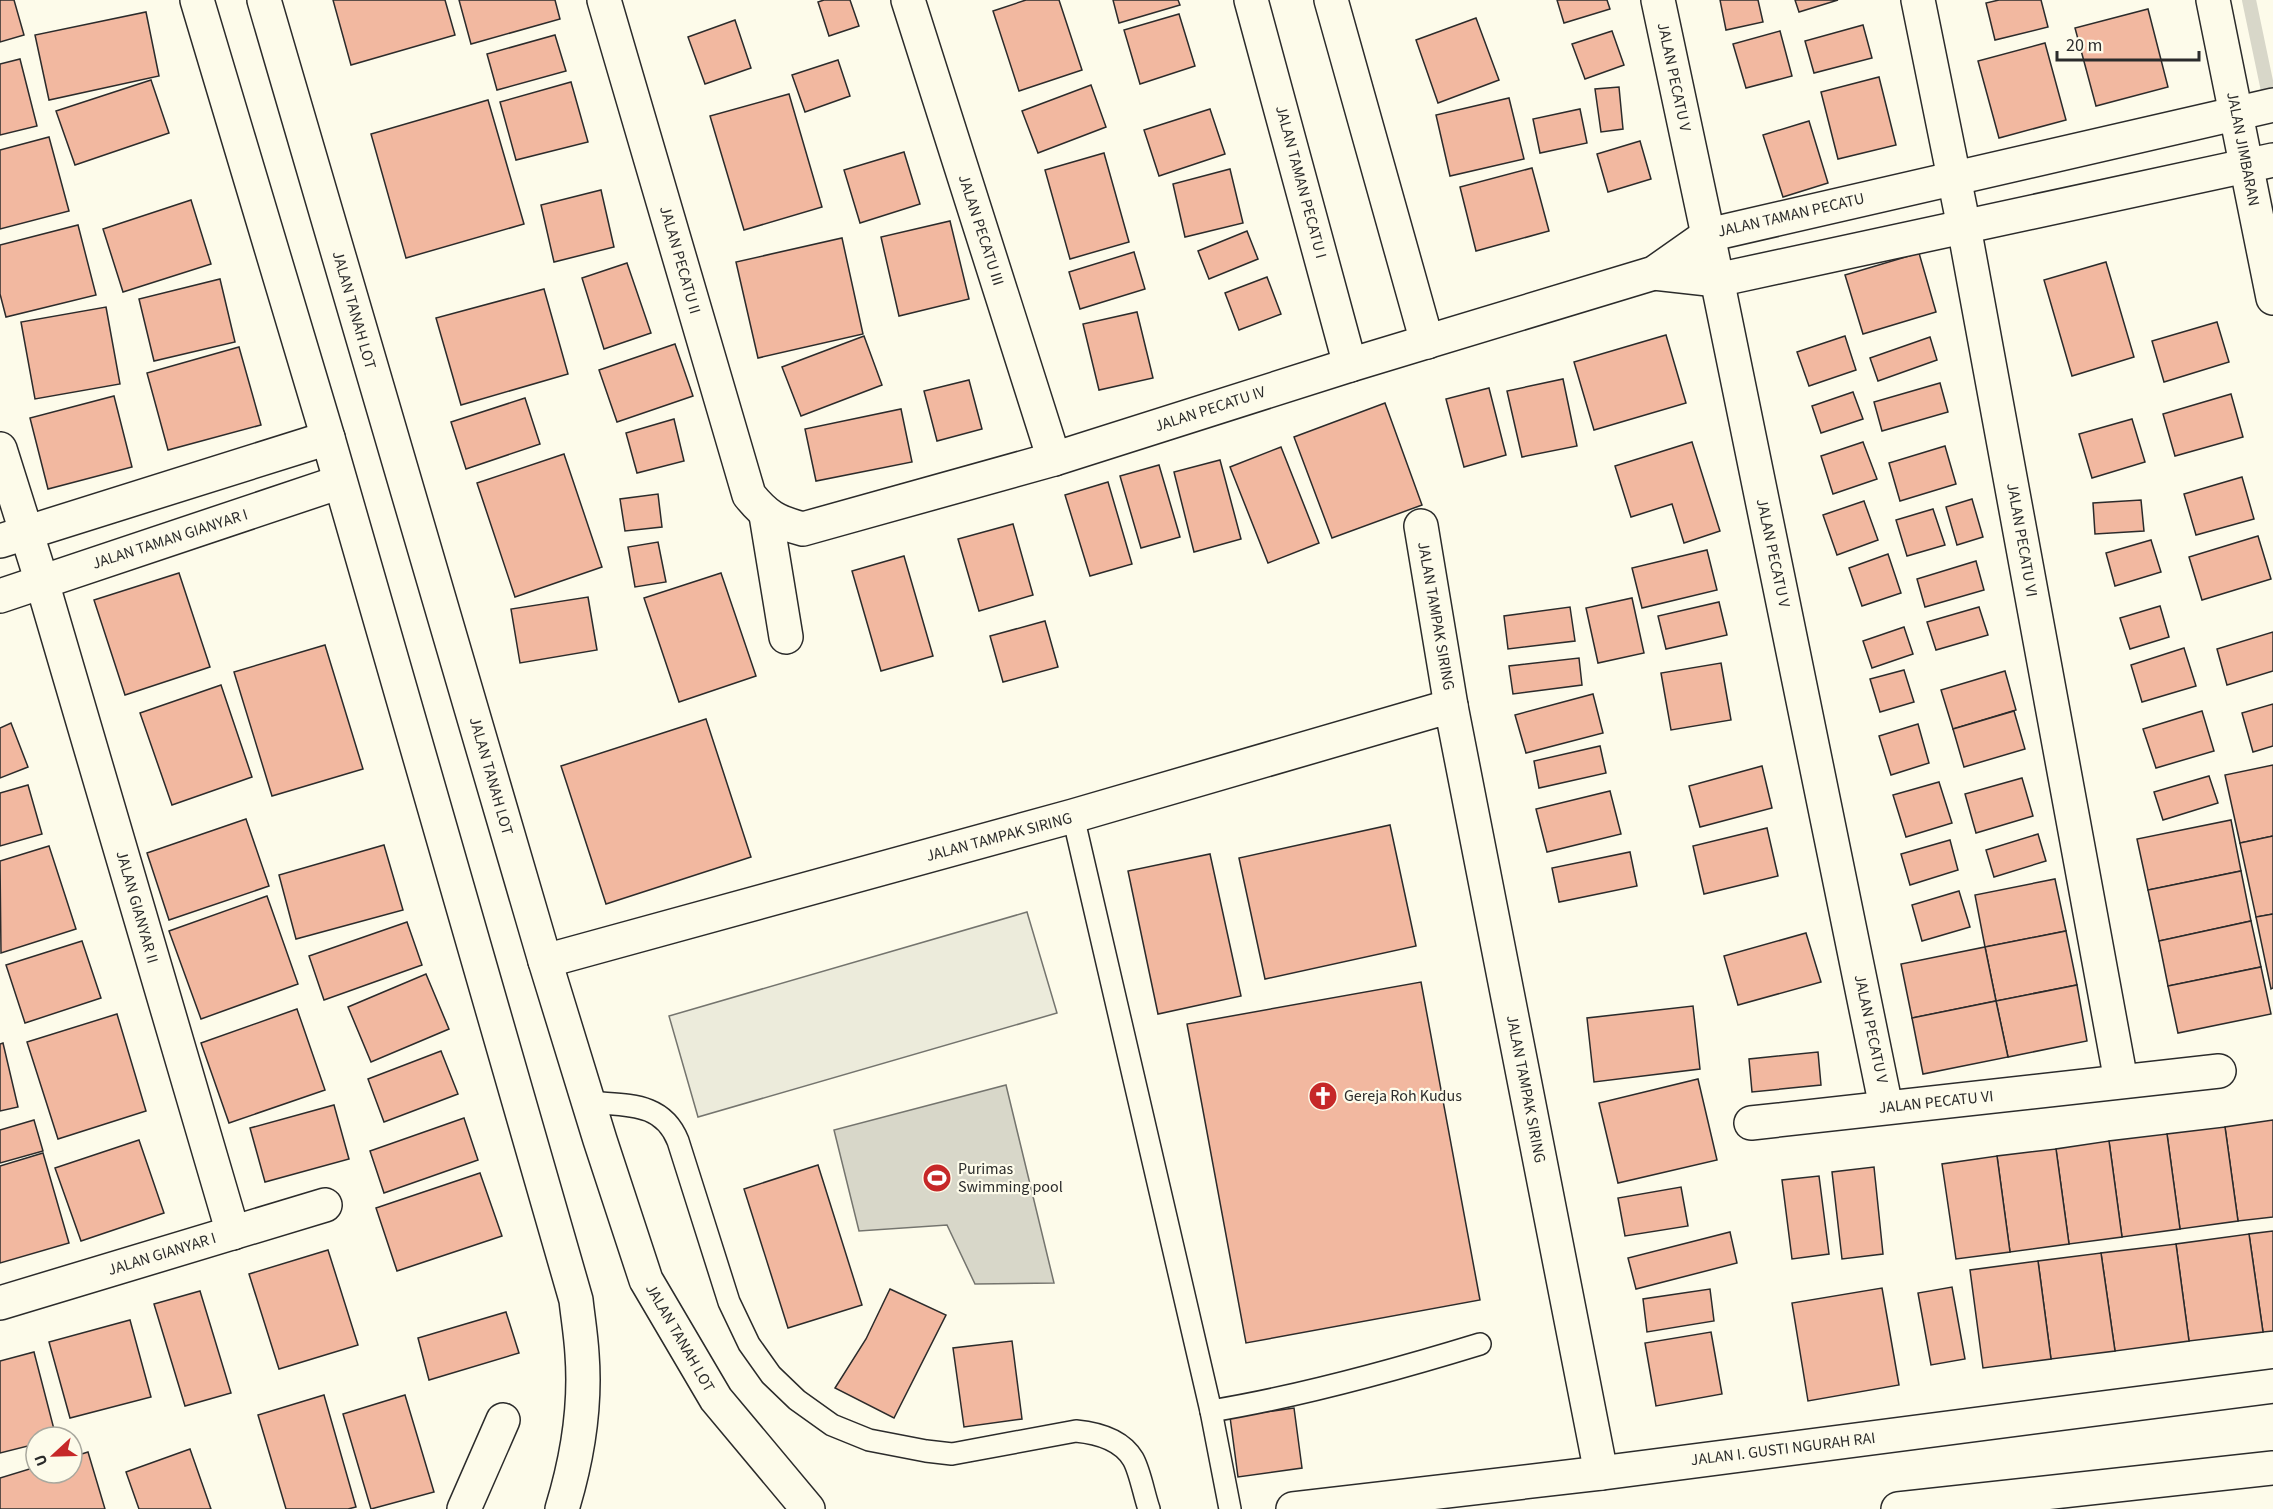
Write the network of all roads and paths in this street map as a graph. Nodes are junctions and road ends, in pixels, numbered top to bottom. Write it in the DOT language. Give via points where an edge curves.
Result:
graph roads {
  1 [pos="197,0"];
  2 [pos="264,0"];
  3 [pos="604,0"];
  4 [pos="908,0"];
  5 [pos="1251,0"];
  6 [pos="1331,0"];
  7 [pos="1658,0"];
  8 [pos="1918,0"];
  9 [pos="2213,0"];
  10 [pos="2252,110"];
  11 [pos="2259,163"];
  12 [pos="1954,177"];
  13 [pos="1964,227"];
  14 [pos="1708,235"];
  15 [pos="1654,273"];
  16 [pos="1717,280"];
  17 [pos="2273,298"];
  18 [pos="1427,342"];
  19 [pos="1350,365"];
  20 [pos="328,438"];
  21 [pos="0,449"];
  22 [pos="1054,459"];
  23 [pos="340,482"];
  24 [pos="766,515"];
  25 [pos="1420,526"];
  26 [pos="13,537"];
  27 [pos="42,582"];
  28 [pos="0,596"];
  29 [pos="786,637"];
  30 [pos="1451,706"];
  31 [pos="1073,816"];
  32 [pos="545,962"];
  33 [pos="2219,1071"];
  34 [pos="2121,1081"];
  35 [pos="589,1102"];
  36 [pos="1887,1107"];
  37 [pos="1751,1123"];
  38 [pos="325,1205"];
  39 [pos="233,1233"];
  40 [pos="0,1303"];
  41 [pos="1480,1344"];
  42 [pos="2273,1386"];
  43 [pos="1211,1412"];
  44 [pos="503,1420"];
  45 [pos="2273,1468"];
  46 [pos="1601,1473"];
  47 [pos="465,1509"];
  48 [pos="562,1509"];
  49 [pos="808,1509"];
  50 [pos="1149,1509"];
  51 [pos="1230,1509"];
  52 [pos="1293,1509"];
  53 [pos="1898,1509"];
  1 -- 20 [label="street"];
  2 -- 32 [label="street, JALAN TANAH LOT"];
  3 -- 24 [label="street, JALAN PECATU II" via="749,495"];
  4 -- 22 [label="street, JALAN PECATU III"];
  5 -- 19 [label="street, JALAN TAMAN PECATU I"];
  6 -- 18 [label="street"];
  7 -- 14 [label="street, JALAN PECATU V"];
  8 -- 12 [label="street, JALAN PECATU VI"];
  9 -- 10 [label="street, JALAN JIMBARAN"];
  10 -- 11 [label="street, JALAN JIMBARAN"];
  10 -- 12 [label="street, JALAN TAMAN PECATU"];
  11 -- 13 [label="street"];
  11 -- 17 [label="street, JALAN JIMBARAN"];
  12 -- 13 [label="street, JALAN PECATU VI"];
  12 -- 14 [label="street, JALAN TAMAN PECATU"];
  13 -- 16 [label="street"];
  13 -- 34 [label="street, JALAN PECATU VI"];
  14 -- 15 [label="street, JALAN TAMAN PECATU"];
  14 -- 16 [label="street, JALAN PECATU V"];
  15 -- 16 [label="street"];
  15 -- 18 [label="street, JALAN PECATU IV"];
  16 -- 36 [label="street, JALAN PECATU V"];
  18 -- 19 [label="street, JALAN PECATU IV"];
  19 -- 22 [label="street, JALAN PECATU IV"];
  20 -- 23 [label="street"];
  20 -- 26 [label="street"];
  21 -- 26 [label="street, JALAN GIANYAR II"];
  22 -- 24 [label="street, JALAN PECATU IV" via="803,530"];
  23 -- 27 [label="street, JALAN TAMAN GIANYAR I"];
  23 -- 48 [label="street" via="576,1300 582,1409 571,1481"];
  24 -- 29 [label="street"];
  25 -- 30 [label="street, JALAN TAMPAK SIRING"];
  26 -- 27 [label="street, JALAN GIANYAR II"];
  27 -- 28 [label="street, JALAN TAMAN GIANYAR I"];
  27 -- 39 [label="street, JALAN GIANYAR II"];
  30 -- 31 [label="street, JALAN TAMPAK SIRING"];
  30 -- 46 [label="street, JALAN TAMPAK SIRING"];
  31 -- 32 [label="street, JALAN TAMPAK SIRING"];
  31 -- 43 [label="lane"];
  32 -- 35 [label="street, JALAN TANAH LOT"];
  33 -- 34 [label="street, JALAN PECATU VI"];
  34 -- 36 [label="street, JALAN PECATU VI"];
  35 -- 49 [label="street, JALAN TANAH LOT" via="646,1280 716,1399"];
  35 -- 50 [label="lane" via="645,1109 669,1123 729,1302 755,1352 771,1375 797,1400 832,1425 869,1440 952,1454 1076,1431 1092,1432 1117,1443 1134,1460"];
  36 -- 37 [label="street, JALAN PECATU VI"];
  38 -- 39 [label="street, JALAN GIANYAR I"];
  39 -- 40 [label="street, JALAN GIANYAR I"];
  41 -- 43 [label="lane" via="1388,1372"];
  42 -- 46 [label="street, JALAN I. GUSTI NGURAH RAI"];
  43 -- 51 [label="lane"];
  44 -- 47 [label="street"];
  45 -- 53 [label="street"];
  46 -- 52 [label="street, JALAN I. GUSTI NGURAH RAI"];
}
